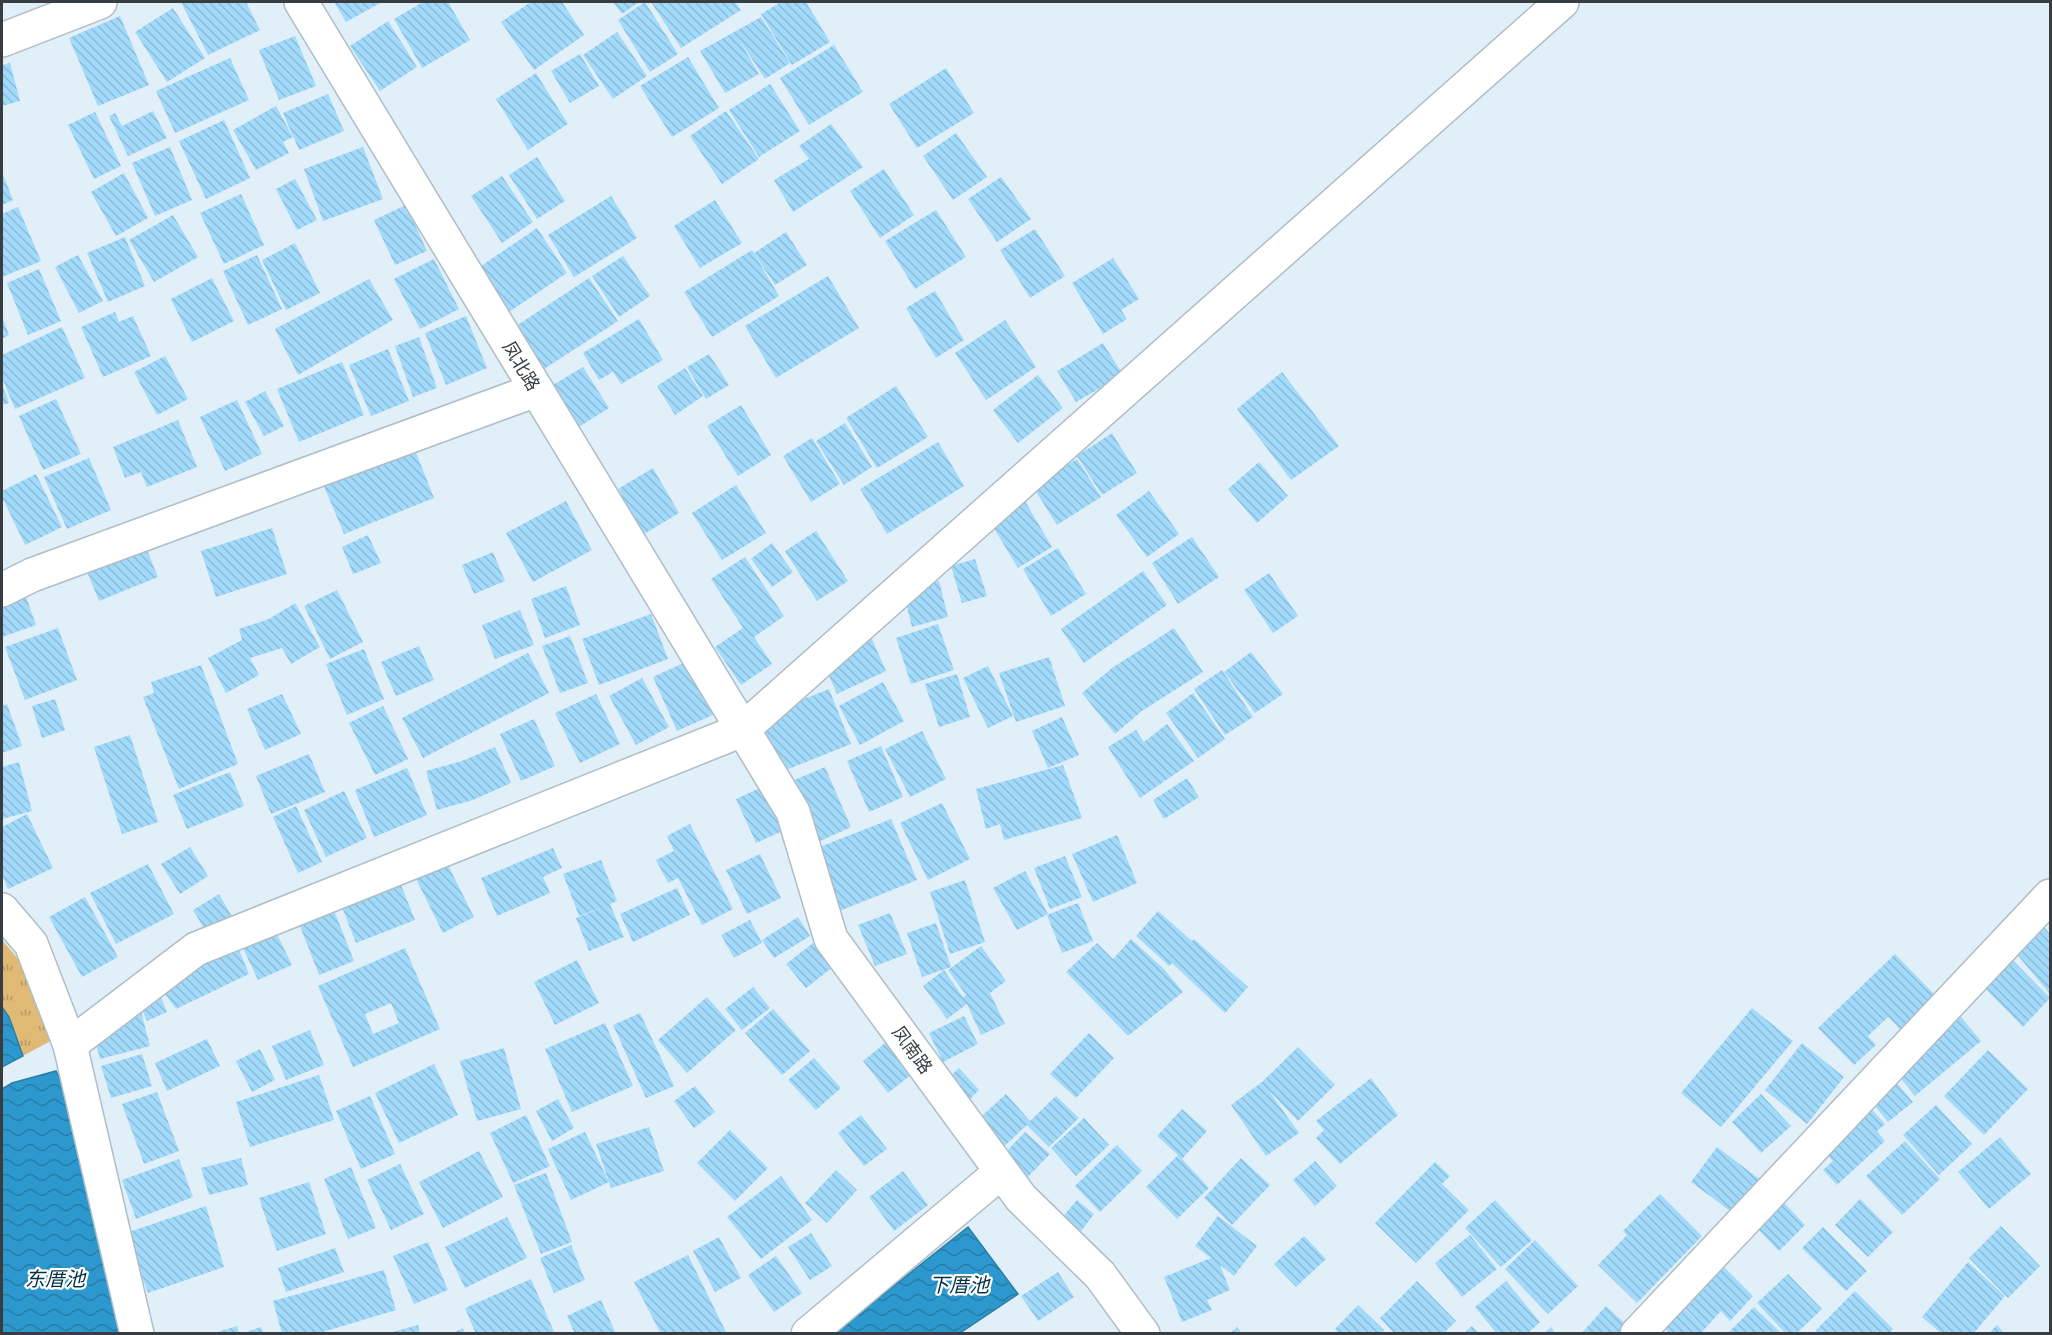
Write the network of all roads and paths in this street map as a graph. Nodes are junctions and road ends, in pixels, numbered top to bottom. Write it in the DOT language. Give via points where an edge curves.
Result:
graph roads {
  1 [pos="100,2"];
  2 [pos="301,2"];
  3 [pos="1562,2"];
  4 [pos="2,40"];
  5 [pos="536,390"];
  6 [pos="2,590"];
  7 [pos="742,730"];
  8 [pos="2050,896"];
  9 [pos="2,910"];
  10 [pos="70,1045"];
  11 [pos="1001,1172"];
  12 [pos="137,1334"];
  13 [pos="807,1334"];
  14 [pos="1143,1334"];
  15 [pos="1637,1334"];
  1 -- 4 [label="street"];
  2 -- 5 [label="street, 凤北路"];
  3 -- 7 [label="street"];
  5 -- 6 [label="street" via="32,575"];
  5 -- 7 [label="street, 凤北路"];
  7 -- 10 [label="street" via="196,949"];
  7 -- 11 [label="street, 凤南路" via="793,812 831,939"];
  8 -- 15 [label="street"];
  9 -- 10 [label="street" via="31,944"];
  10 -- 12 [label="street"];
  11 -- 13 [label="street"];
  11 -- 14 [label="street, 凤南路" via="1021,1198 1100,1275"];
}
